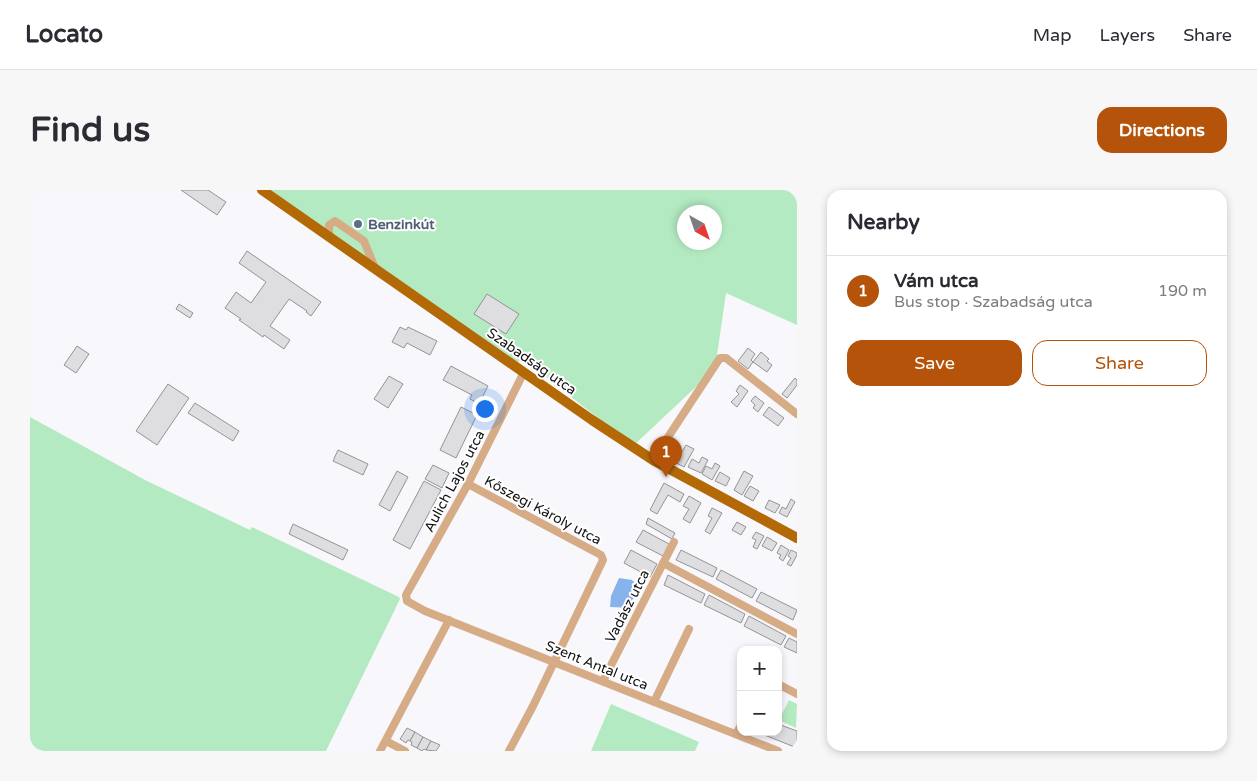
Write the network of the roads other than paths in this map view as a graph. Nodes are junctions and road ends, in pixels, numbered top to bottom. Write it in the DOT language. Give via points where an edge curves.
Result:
graph roads {
  1 [pos="262,190"];
  2 [pos="329,237"];
  3 [pos="375,268"];
  4 [pos="524,372"];
  5 [pos="797,414"];
  6 [pos="654,460"];
  7 [pos="468,484"];
  8 [pos="797,538"];
  9 [pos="674,542"];
  10 [pos="663,563"];
  11 [pos="407,601"];
  12 [pos="449,620"];
  13 [pos="690,629"];
  14 [pos="797,634"];
  15 [pos="554,662"];
  16 [pos="603,681"];
  17 [pos="782,686"];
  18 [pos="797,694"];
  19 [pos="654,702"];
  20 [pos="736,734"];
  21 [pos="386,741"];
  22 [pos="380,751"];
  23 [pos="405,751"];
  24 [pos="509,751"];
  25 [pos="778,751"];
  1 -- 2 [label="main road, Szabadság utca"];
  2 -- 3 [label="main road, Szabadság utca"];
  2 -- 3 [label="street" via="329,225 335,221 364,241"];
  3 -- 4 [label="main road, Szabadság utca"];
  4 -- 6 [label="main road, Szabadság utca"];
  4 -- 7 [label="street, Aulich Lajos utca"];
  5 -- 6 [label="street" via="726,358 720,358"];
  6 -- 8 [label="main road, Szabadság utca"];
  7 -- 11 [label="street, Aulich Lajos utca" via="406,595"];
  7 -- 15 [label="street, Kőszegi Károly utca" via="601,555 603,560"];
  9 -- 10 [label="street, Vadász utca"];
  10 -- 14 [label="street"];
  10 -- 16 [label="street, Vadász utca"];
  11 -- 12 [label="street, Szent Antal utca"];
  12 -- 15 [label="street, Szent Antal utca"];
  12 -- 21 [label="street"];
  13 -- 19 [label="street"];
  15 -- 16 [label="street, Szent Antal utca"];
  15 -- 24 [label="street"];
  16 -- 19 [label="street, Szent Antal utca"];
  17 -- 18 [label="street"];
  19 -- 20 [label="street, Szent Antal utca"];
  20 -- 25 [label="street, Szent Antal utca"];
  21 -- 22 [label="street"];
  21 -- 23 [label="street"];
}
